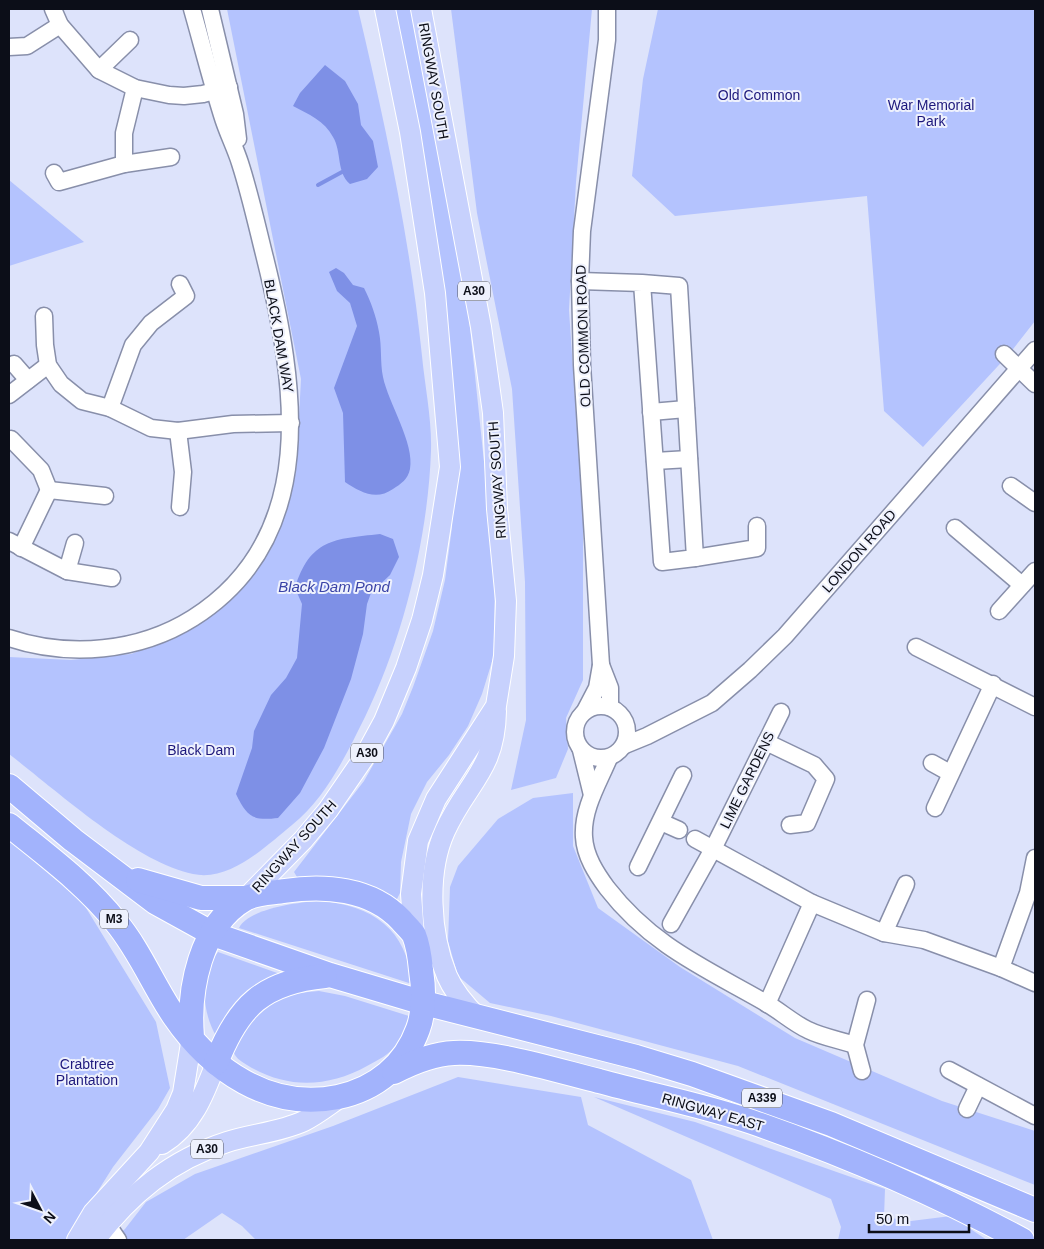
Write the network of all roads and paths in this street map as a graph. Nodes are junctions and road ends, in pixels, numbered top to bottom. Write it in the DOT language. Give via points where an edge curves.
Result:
graph roads {
  1 [pos="53,9"];
  2 [pos="192,9"];
  3 [pos="210,9"];
  4 [pos="376,9"];
  5 [pos="385,9"];
  6 [pos="421,9"];
  7 [pos="434,9"];
  8 [pos="607,9"];
  9 [pos="60,25"];
  10 [pos="130,40"];
  11 [pos="9,47"];
  12 [pos="99,70"];
  13 [pos="135,88"];
  14 [pos="222,89"];
  15 [pos="410,132"];
  16 [pos="446,147"];
  17 [pos="171,157"];
  18 [pos="124,164"];
  19 [pos="54,173"];
  20 [pos="580,281"];
  21 [pos="642,283"];
  22 [pos="186,297"];
  23 [pos="44,316"];
  24 [pos="1035,350"];
  25 [pos="1004,354"];
  26 [pos="14,364"];
  27 [pos="48,365"];
  28 [pos="1018,369"];
  29 [pos="28,380"];
  30 [pos="1035,384"];
  31 [pos="9,395"];
  32 [pos="110,408"];
  33 [pos="686,409"];
  34 [pos="651,412"];
  35 [pos="291,423"];
  36 [pos="178,431"];
  37 [pos="11,439"];
  38 [pos="689,459"];
  39 [pos="655,461"];
  40 [pos="1011,486"];
  41 [pos="49,490"];
  42 [pos="105,496"];
  43 [pos="1035,502"];
  44 [pos="180,507"];
  45 [pos="757,526"];
  46 [pos="955,528"];
  47 [pos="74,543"];
  48 [pos="15,544"];
  49 [pos="695,558"];
  50 [pos="66,571"];
  51 [pos="1035,571"];
  52 [pos="112,578"];
  53 [pos="1022,585"];
  54 [pos="999,611"];
  55 [pos="9,638"];
  56 [pos="916,648"];
  57 [pos="601,665"];
  58 [pos="993,684"];
  59 [pos="496,706"];
  60 [pos="1035,707"];
  61 [pos="585,711"];
  62 [pos="617,712"];
  63 [pos="781,712"];
  64 [pos="662,726"];
  65 [pos="766,742"];
  66 [pos="625,744"];
  67 [pos="582,750"];
  68 [pos="609,758"];
  69 [pos="932,763"];
  70 [pos="950,774"];
  71 [pos="683,775"];
  72 [pos="9,786"];
  73 [pos="592,795"];
  74 [pos="936,808"];
  75 [pos="661,822"];
  76 [pos="9,824"];
  77 [pos="790,825"];
  78 [pos="679,830"];
  79 [pos="696,839"];
  80 [pos="713,849"];
  81 [pos="1035,863"];
  82 [pos="638,867"];
  83 [pos="120,875"];
  84 [pos="906,884"];
  85 [pos="246,898"];
  86 [pos="812,903"];
  87 [pos="671,924"];
  88 [pos="884,933"];
  89 [pos="213,934"];
  90 [pos="414,935"];
  91 [pos="1002,968"];
  92 [pos="330,975"];
  93 [pos="1035,983"];
  94 [pos="867,1000"];
  95 [pos="424,1003"];
  96 [pos="767,1004"];
  97 [pos="478,1018"];
  98 [pos="192,1037"];
  99 [pos="855,1045"];
  100 [pos="216,1063"];
  101 [pos="949,1070"];
  102 [pos="862,1071"];
  103 [pos="389,1074"];
  104 [pos="978,1086"];
  105 [pos="342,1096"];
  106 [pos="967,1109"];
  107 [pos="1035,1116"];
  108 [pos="149,1152"];
  109 [pos="1035,1210"];
  110 [pos="107,1235"];
  111 [pos="77,1240"];
  112 [pos="1022,1240"];
  1 -- 9 [label="street"];
  2 -- 14 [label="street, BLACK DAM WAY"];
  3 -- 14 [label="street, BLACK DAM WAY"];
  4 -- 15 [label="main road"];
  5 -- 15 [label="main road, RINGWAY SOUTH / A30"];
  6 -- 16 [label="main road, RINGWAY SOUTH / A30"];
  7 -- 16 [label="main road"];
  8 -- 20 [label="street, OLD COMMON ROAD" via="607,40 582,231"];
  9 -- 11 [label="street" via="28,46"];
  9 -- 12 [label="street"];
  10 -- 12 [label="street"];
  12 -- 13 [label="street"];
  13 -- 14 [label="street" via="184,96"];
  13 -- 18 [label="street" via="124,133"];
  14 -- 35 [label="street, BLACK DAM WAY" via="223,117 240,161 272,288 286,361"];
  15 -- 85 [label="main road, RINGWAY SOUTH / A30" via="435,293 450,467 432,575 412,651 375,738 328,810"];
  16 -- 59 [label="main road, RINGWAY SOUTH / A30" via="481,327 493,413 497,509 506,601 504,656"];
  17 -- 18 [label="street"];
  18 -- 19 [label="street" via="58,182"];
  20 -- 21 [label="street"];
  20 -- 57 [label="street, OLD COMMON ROAD" via="582,365"];
  21 -- 33 [label="street" via="679,286"];
  21 -- 34 [label="street"];
  22 -- 32 [label="street" via="138,337 128,354"];
  23 -- 27 [label="street"];
  24 -- 28 [label="street, LONDON ROAD"];
  25 -- 28 [label="street"];
  26 -- 29 [label="street"];
  27 -- 29 [label="street"];
  27 -- 32 [label="street" via="74,396"];
  28 -- 30 [label="street"];
  28 -- 64 [label="street, LONDON ROAD" via="785,636 712,703"];
  29 -- 31 [label="street"];
  32 -- 36 [label="street" via="151,428"];
  33 -- 34 [label="street"];
  33 -- 38 [label="street"];
  34 -- 39 [label="street"];
  35 -- 36 [label="street" via="233,424"];
  35 -- 55 [label="street, BLACK DAM WAY" via="288,470 278,510 263,544 238,580 204,611 174,630 135,644 64,649 32,646"];
  36 -- 44 [label="street" via="187,478"];
  37 -- 41 [label="street" via="40,470"];
  38 -- 39 [label="street"];
  38 -- 49 [label="street"];
  39 -- 49 [label="street" via="662,562"];
  40 -- 43 [label="street"];
  41 -- 42 [label="street"];
  41 -- 48 [label="street" via="28,516"];
  45 -- 49 [label="street" via="757,548"];
  46 -- 53 [label="street"];
  47 -- 50 [label="street"];
  48 -- 50 [label="street"];
  50 -- 52 [label="street"];
  51 -- 53 [label="street"];
  53 -- 54 [label="street"];
  56 -- 58 [label="street"];
  57 -- 61 [label="street, OLD COMMON ROAD" via="597,688"];
  57 -- 62 [label="street, OLD COMMON ROAD"];
  58 -- 60 [label="street"];
  58 -- 70 [label="street"];
  59 -- 90 [label="main road, RINGWAY SOUTH / A30" via="436,799 422,829 412,879"];
  59 -- 97 [label="main road" via="496,728 489,756 445,832 434,881 434,915 444,966 463,1002"];
  61 -- 62 [label="street" via="596,706"];
  61 -- 67 [label="street" via="575,726 575,736"];
  62 -- 64 [label="street, LONDON ROAD" via="645,726"];
  62 -- 66 [label="street" via="627,727"];
  63 -- 65 [label="street, LIME GARDENS"];
  64 -- 66 [label="street, LONDON ROAD"];
  65 -- 77 [label="street" via="814,765 826,779 807,823"];
  65 -- 80 [label="street, LIME GARDENS"];
  66 -- 68 [label="street"];
  67 -- 68 [label="street" via="592,757"];
  67 -- 73 [label="street"];
  68 -- 73 [label="street"];
  69 -- 70 [label="street"];
  70 -- 74 [label="street"];
  71 -- 75 [label="street"];
  72 -- 83 [label="highway, RINGWAY EAST"];
  73 -- 96 [label="street" via="584,837 595,872 618,902 668,948"];
  75 -- 78 [label="street"];
  75 -- 82 [label="street"];
  76 -- 98 [label="highway, M3" via="76,880 112,917 137,951 174,1015"];
  79 -- 80 [label="street"];
  80 -- 86 [label="street"];
  80 -- 87 [label="street, LIME GARDENS"];
  81 -- 91 [label="street"];
  83 -- 85 [label="highway" via="201,898"];
  83 -- 89 [label="highway, RINGWAY EAST" via="155,902"];
  84 -- 88 [label="street"];
  85 -- 89 [label="highway"];
  85 -- 90 [label="highway" via="310,888 338,889 385,907"];
  86 -- 88 [label="street"];
  86 -- 96 [label="street"];
  88 -- 91 [label="street" via="924,940"];
  89 -- 92 [label="highway, RINGWAY EAST"];
  89 -- 98 [label="highway" via="194,976"];
  90 -- 95 [label="highway"];
  91 -- 93 [label="street"];
  92 -- 95 [label="highway, RINGWAY EAST"];
  92 -- 100 [label="highway" via="288,983 256,999 234,1024"];
  94 -- 99 [label="street"];
  95 -- 97 [label="highway, RINGWAY EAST / A339"];
  95 -- 103 [label="highway" via="410,1049"];
  96 -- 99 [label="street" via="807,1030"];
  97 -- 109 [label="highway, RINGWAY EAST / A339" via="636,1057 734,1088 832,1124"];
  98 -- 100 [label="highway"];
  98 -- 108 [label="main road" via="180,1101"];
  99 -- 102 [label="street"];
  100 -- 105 [label="highway" via="250,1086 284,1098 304,1100"];
  100 -- 108 [label="main road" via="187,1122 179,1132"];
  101 -- 104 [label="street"];
  103 -- 105 [label="highway" via="363,1089"];
  103 -- 112 [label="highway, RINGWAY EAST / A339" via="435,1055 477,1054 676,1101 751,1122 825,1149"];
  104 -- 106 [label="street"];
  104 -- 107 [label="street"];
  105 -- 110 [label="main road, A30" via="303,1121 225,1142 188,1158 137,1192"];
  108 -- 111 [label="main road" via="93,1213"];
}
